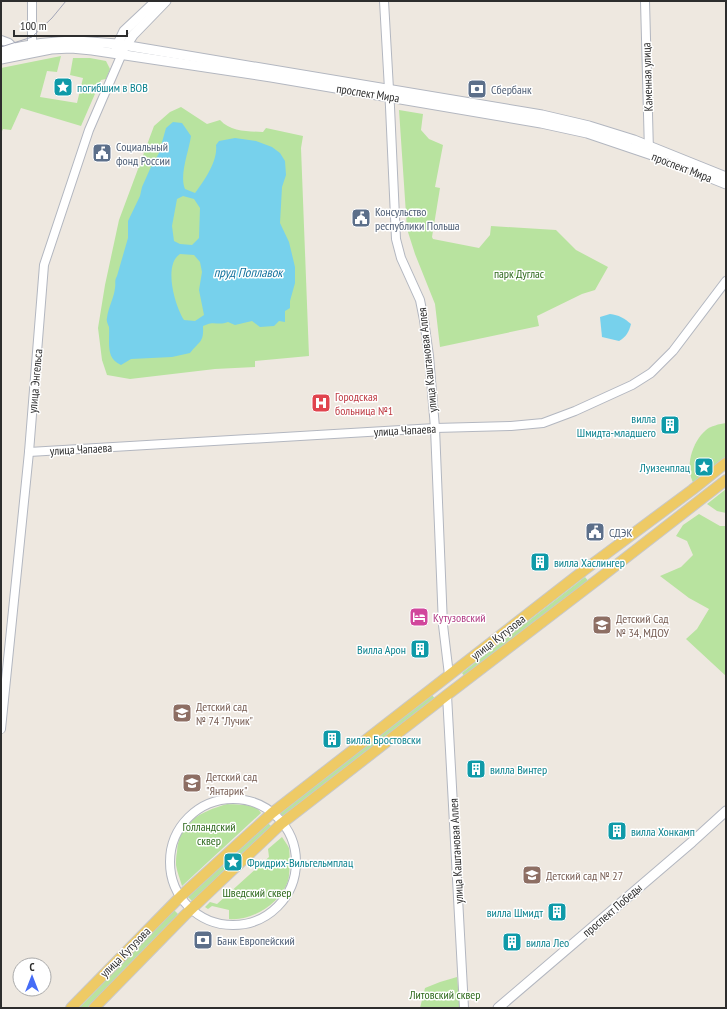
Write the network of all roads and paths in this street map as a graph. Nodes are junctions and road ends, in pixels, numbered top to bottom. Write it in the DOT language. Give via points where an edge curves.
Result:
graph roads {
  1 [pos="32,1"];
  2 [pos="156,1"];
  3 [pos="166,1"];
  4 [pos="384,1"];
  5 [pos="645,1"];
  6 [pos="1,40"];
  7 [pos="14,48"];
  8 [pos="32,48"];
  9 [pos="120,49"];
  10 [pos="1,51"];
  11 [pos="1,58"];
  12 [pos="389,93"];
  13 [pos="649,150"];
  14 [pos="726,177"];
  15 [pos="726,184"];
  16 [pos="726,281"];
  17 [pos="435,428"];
  18 [pos="29,452"];
  19 [pos="726,463"];
  20 [pos="726,480"];
  21 [pos="448,675"];
  22 [pos="447,695"];
  23 [pos="1,729"];
  24 [pos="726,811"];
  25 [pos="272,813"];
  26 [pos="282,824"];
  27 [pos="180,896"];
  28 [pos="191,909"];
  29 [pos="71,1008"];
  30 [pos="94,1008"];
  31 [pos="464,1008"];
  32 [pos="498,1008"];
  1 -- 8 [label="street"];
  2 -- 9 [label="main road" via="124,31"];
  3 -- 9 [label="main road"];
  4 -- 12 [label="street, улица Каштановая Аллея"];
  5 -- 13 [label="street, Каменная улица"];
  6 -- 7 [label="street"];
  7 -- 8 [label="main road, проспект Мира"];
  7 -- 10 [label="main road, проспект Мира"];
  8 -- 9 [label="main road, проспект Мира" via="56,42 78,41"];
  8 -- 11 [label="main road, проспект Мира"];
  9 -- 12 [label="main road, проспект Мира"];
  9 -- 18 [label="street, улица Энгельса" via="89,130 44,265"];
  12 -- 13 [label="main road, проспект Мира" via="552,117 589,126"];
  12 -- 17 [label="street, улица Каштановая Аллея" via="396,239 401,258 420,300 429,356"];
  13 -- 14 [label="main road, проспект Мира"];
  13 -- 15 [label="main road, проспект Мира"];
  16 -- 17 [label="street, улица Чапаева" via="673,351 651,373 632,385 544,423"];
  17 -- 18 [label="street, улица Чапаева"];
  17 -- 21 [label="street, улица Каштановая Аллея" via="443,625"];
  18 -- 23 [label="street, улица Энгельса"];
  19 -- 21 [label="main road, улица Кутузова"];
  20 -- 22 [label="main road, улица Кутузова"];
  21 -- 25 [label="main road, улица Кутузова"];
  22 -- 26 [label="main road, улица Кутузова"];
  22 -- 31 [label="street, улица Каштановая Аллея"];
  24 -- 32 [label="main road, проспект Победы"];
  25 -- 26 [label="street"];
  25 -- 27 [label="main road, улица Кутузова"];
  25 -- 27 [label="street" via="254,803 227,798 205,805 184,821 179,827 171,855 174,884"];
  26 -- 28 [label="main road, улица Кутузова"];
  26 -- 28 [label="street" via="294,847 293,882 285,899 272,912 253,922 231,926 203,918"];
  27 -- 28 [label="street"];
  27 -- 29 [label="main road, улица Кутузова"];
  28 -- 30 [label="main road, улица Кутузова"];
}
